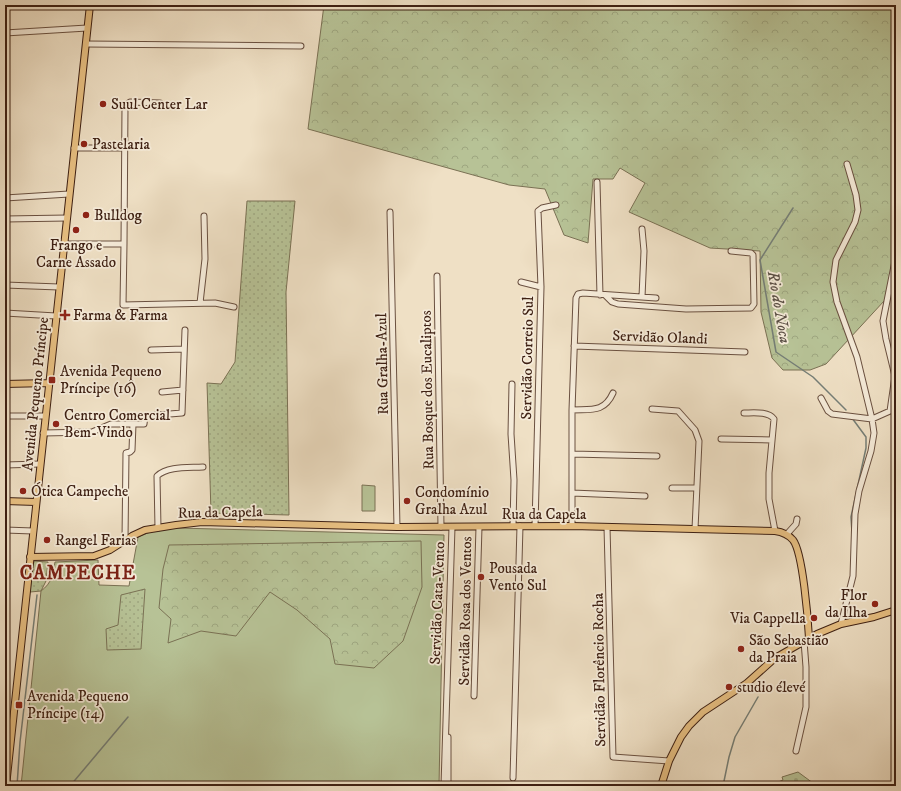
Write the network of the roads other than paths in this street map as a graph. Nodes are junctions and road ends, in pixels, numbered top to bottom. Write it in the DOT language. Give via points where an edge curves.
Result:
graph roads {
  1 [pos="90,5"];
  2 [pos="88,28"];
  3 [pos="5,33"];
  4 [pos="86,44"];
  5 [pos="301,46"];
  6 [pos="160,103"];
  7 [pos="74,148"];
  8 [pos="124,148"];
  9 [pos="847,164"];
  10 [pos="597,182"];
  11 [pos="69,194"];
  12 [pos="5,198"];
  13 [pos="556,205"];
  14 [pos="390,212"];
  15 [pos="204,216"];
  16 [pos="67,218"];
  17 [pos="5,219"];
  18 [pos="642,229"];
  19 [pos="64,244"];
  20 [pos="124,244"];
  21 [pos="731,251"];
  22 [pos="896,256"];
  23 [pos="437,276"];
  24 [pos="521,282"];
  25 [pos="5,285"];
  26 [pos="541,286"];
  27 [pos="59,287"];
  28 [pos="603,295"];
  29 [pos="642,297"];
  30 [pos="656,298"];
  31 [pos="200,303"];
  32 [pos="234,307"];
  33 [pos="5,313"];
  34 [pos="56,316"];
  35 [pos="185,330"];
  36 [pos="574,346"];
  37 [pos="184,349"];
  38 [pos="151,350"];
  39 [pos="745,352"];
  40 [pos="49,383"];
  41 [pos="5,384"];
  42 [pos="512,384"];
  43 [pos="183,390"];
  44 [pos="162,392"];
  45 [pos="614,392"];
  46 [pos="821,398"];
  47 [pos="652,409"];
  48 [pos="572,410"];
  49 [pos="744,413"];
  50 [pos="5,416"];
  51 [pos="45,416"];
  52 [pos="872,419"];
  53 [pos="133,424"];
  54 [pos="43,433"];
  55 [pos="721,439"];
  56 [pos="772,440"];
  57 [pos="572,454"];
  58 [pos="657,456"];
  59 [pos="40,464"];
  60 [pos="5,465"];
  61 [pos="202,467"];
  62 [pos="672,488"];
  63 [pos="696,488"];
  64 [pos="572,493"];
  65 [pos="645,496"];
  66 [pos="5,501"];
  67 [pos="36,502"];
  68 [pos="796,519"];
  69 [pos="516,526"];
  70 [pos="535,526"];
  71 [pos="572,526"];
  72 [pos="397,527"];
  73 [pos="442,527"];
  74 [pos="452,527"];
  75 [pos="479,527"];
  76 [pos="607,527"];
  77 [pos="158,528"];
  78 [pos="695,529"];
  79 [pos="5,530"];
  80 [pos="33,531"];
  81 [pos="774,531"];
  82 [pos="787,534"];
  83 [pos="125,540"];
  84 [pos="30,557"];
  85 [pos="896,610"];
  86 [pos="841,624"];
  87 [pos="807,640"];
  88 [pos="474,696"];
  89 [pos="796,751"];
  90 [pos="669,761"];
  91 [pos="446,778"];
  92 [pos="514,778"];
  93 [pos="6,786"];
  94 [pos="444,786"];
  95 [pos="448,786"];
  96 [pos="661,786"];
  1 -- 2 [label="main road, Avenida Pequeno Príncipe"];
  2 -- 3 [label="street"];
  2 -- 4 [label="main road, Avenida Pequeno Príncipe"];
  4 -- 5 [label="street"];
  4 -- 7 [label="main road, Avenida Pequeno Príncipe"];
  6 -- 8 [label="street" via="130,102 125,106"];
  7 -- 8 [label="street"];
  7 -- 11 [label="main road, Avenida Pequeno Príncipe"];
  8 -- 20 [label="street"];
  9 -- 52 [label="street" via="858,210 855,222 836,260 833,282 837,302 854,345"];
  10 -- 28 [label="street"];
  11 -- 12 [label="street"];
  11 -- 16 [label="main road, Avenida Pequeno Príncipe"];
  13 -- 26 [label="street, Servidão Correio Sul" via="538,211"];
  14 -- 72 [label="street, Rua Gralha-Azul"];
  15 -- 31 [label="street" via="205,259"];
  16 -- 17 [label="street"];
  16 -- 19 [label="main road, Avenida Pequeno Príncipe"];
  18 -- 29 [label="street"];
  19 -- 20 [label="street"];
  19 -- 27 [label="main road, Avenida Pequeno Príncipe"];
  20 -- 31 [label="street" via="123,305"];
  21 -- 28 [label="street" via="753,255 754,304 751,308 686,309 618,304"];
  22 -- 52 [label="street" via="883,321 895,372 895,383 890,411"];
  23 -- 73 [label="street, Rua Bosque dos Eucaliptos"];
  24 -- 26 [label="street"];
  25 -- 27 [label="street"];
  26 -- 70 [label="street, Servidão Correio Sul"];
  27 -- 34 [label="main road, Avenida Pequeno Príncipe"];
  28 -- 29 [label="street"];
  28 -- 36 [label="street" via="581,293 577,296"];
  29 -- 30 [label="street"];
  31 -- 32 [label="street" via="219,303"];
  33 -- 34 [label="street"];
  34 -- 40 [label="main road, Avenida Pequeno Príncipe"];
  35 -- 37 [label="street"];
  36 -- 39 [label="street, Servidão Olandi"];
  36 -- 48 [label="street"];
  37 -- 38 [label="street"];
  37 -- 43 [label="street"];
  40 -- 41 [label="main road"];
  40 -- 51 [label="main road, Avenida Pequeno Príncipe"];
  42 -- 69 [label="street" via="511,434"];
  43 -- 44 [label="street"];
  43 -- 53 [label="street" via="182,413 145,416 144,424"];
  45 -- 48 [label="street" via="604,406"];
  46 -- 52 [label="street" via="832,414"];
  47 -- 63 [label="street" via="678,411 695,430 699,449"];
  48 -- 57 [label="street"];
  49 -- 56 [label="street" via="772,416"];
  50 -- 51 [label="street"];
  51 -- 54 [label="main road, Avenida Pequeno Príncipe"];
  52 -- 86 [label="street" via="873,444 859,491 855,514 853,576"];
  53 -- 54 [label="street" via="108,424 92,432"];
  53 -- 83 [label="street" via="132,450 126,453"];
  54 -- 59 [label="main road, Avenida Pequeno Príncipe"];
  55 -- 56 [label="street"];
  56 -- 81 [label="street" via="768,499"];
  57 -- 58 [label="street"];
  57 -- 64 [label="street"];
  59 -- 60 [label="street"];
  59 -- 67 [label="main road, Avenida Pequeno Príncipe"];
  61 -- 77 [label="street" via="162,471 157,476"];
  62 -- 63 [label="street"];
  63 -- 78 [label="street"];
  64 -- 65 [label="street"];
  64 -- 71 [label="street"];
  66 -- 67 [label="main road"];
  67 -- 80 [label="main road, Avenida Pequeno Príncipe"];
  68 -- 82 [label="street" via="796,524"];
  69 -- 70 [label="main road, Rua da Capela"];
  69 -- 75 [label="main road, Rua da Capela"];
  69 -- 92 [label="street"];
  70 -- 71 [label="main road, Rua da Capela"];
  71 -- 76 [label="main road, Rua da Capela"];
  72 -- 73 [label="main road, Rua da Capela"];
  72 -- 77 [label="main road, Rua da Capela" via="216,522"];
  73 -- 74 [label="main road, Rua da Capela"];
  74 -- 75 [label="main road, Rua da Capela"];
  74 -- 91 [label="street, Servidão Cata-Vento" via="446,680"];
  75 -- 88 [label="street, Servidão Rosa dos Ventos"];
  76 -- 78 [label="main road, Rua da Capela"];
  76 -- 90 [label="street, Servidão Florêncio Rocha" via="613,757"];
  77 -- 83 [label="main road, Rua da Capela" via="138,533"];
  78 -- 81 [label="main road, Rua da Capela"];
  79 -- 80 [label="street"];
  80 -- 84 [label="main road, Avenida Pequeno Príncipe"];
  81 -- 82 [label="main road, Rua da Capela"];
  82 -- 87 [label="main road" via="794,541 800,558"];
  83 -- 84 [label="main road, Rua da Capela" via="94,556"];
  84 -- 93 [label="main road, Avenida Pequeno Príncipe"];
  85 -- 86 [label="main road"];
  86 -- 87 [label="main road"];
  87 -- 89 [label="street" via="806,707"];
  87 -- 90 [label="main road" via="775,658 747,683 700,715 684,731"];
  90 -- 96 [label="main road"];
  91 -- 94 [label="street, Servidão Cata-Vento"];
  91 -- 95 [label="street, Servidão Cata-Vento"];
}
